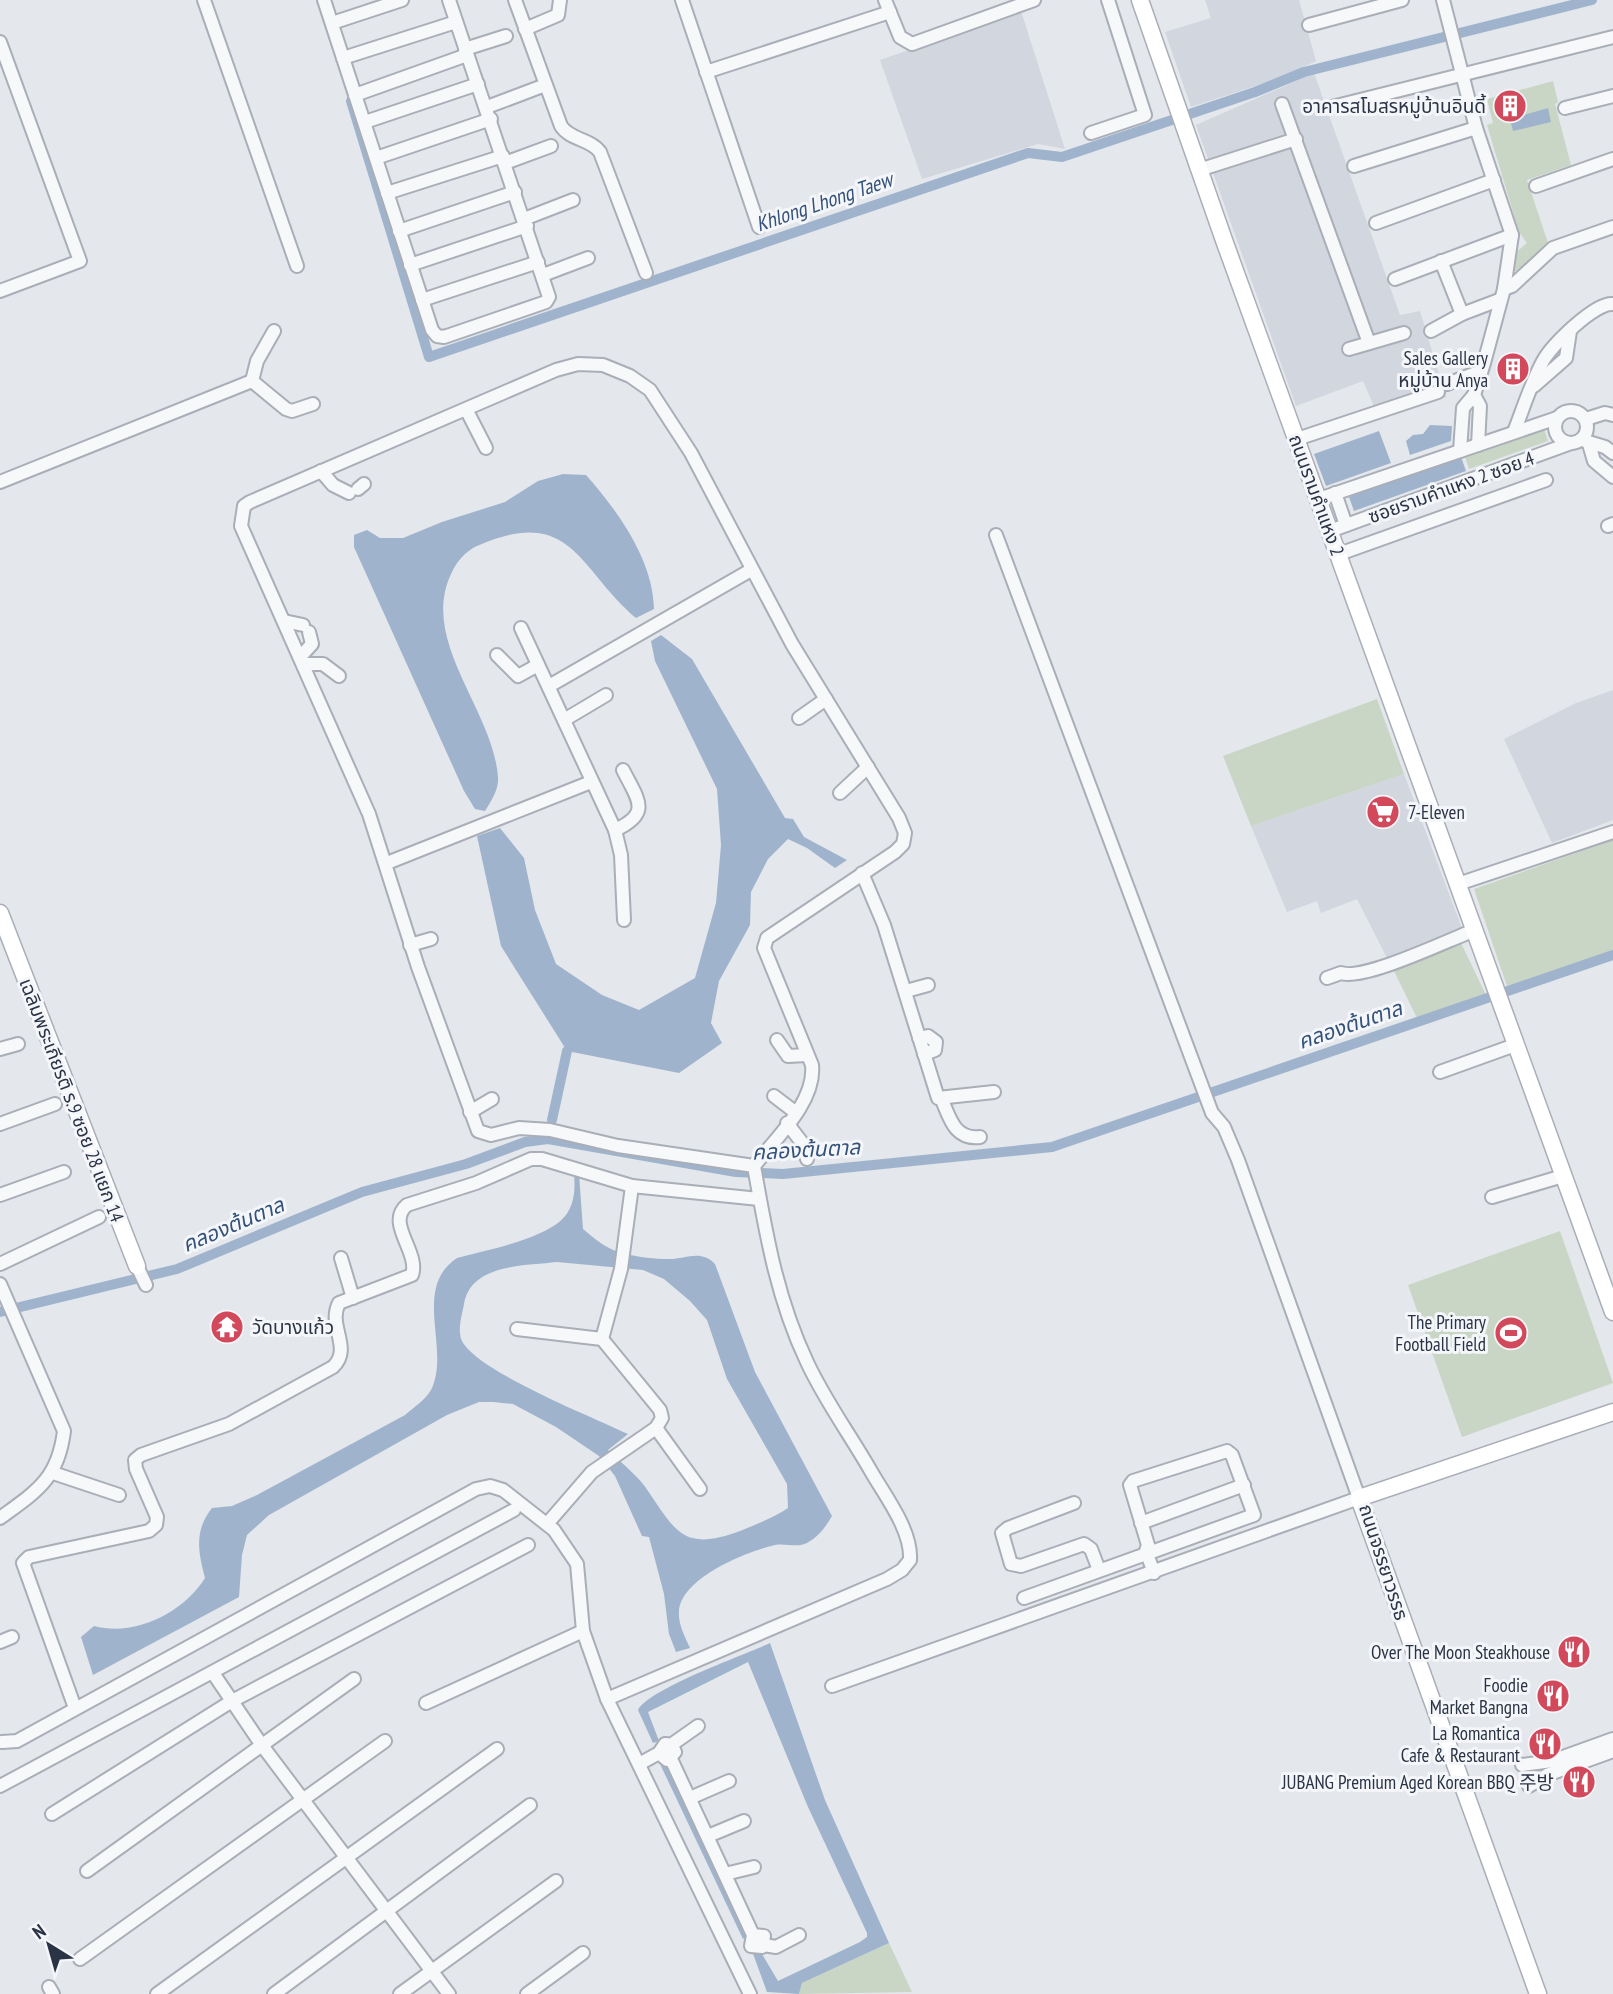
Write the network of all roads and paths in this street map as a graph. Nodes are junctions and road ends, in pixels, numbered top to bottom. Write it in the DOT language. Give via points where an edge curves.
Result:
graph roads {
  1 [pos="204,0"];
  2 [pos="324,0"];
  3 [pos="402,0"];
  4 [pos="449,0"];
  5 [pos="515,0"];
  6 [pos="560,0"];
  7 [pos="682,0"];
  8 [pos="1034,0"];
  9 [pos="1108,0"];
  10 [pos="1140,0"];
  11 [pos="1402,0"];
  12 [pos="1443,0"];
  13 [pos="1010,4"];
  14 [pos="887,6"];
  15 [pos="456,22"];
  16 [pos="332,23"];
  17 [pos="1309,24"];
  18 [pos="525,29"];
  19 [pos="506,36"];
  20 [pos="1613,37"];
  21 [pos="0,42"];
  22 [pos="466,52"];
  23 [pos="343,58"];
  24 [pos="706,72"];
  25 [pos="1461,73"];
  26 [pos="478,84"];
  27 [pos="540,88"];
  28 [pos="355,95"];
  29 [pos="1613,96"];
  30 [pos="1282,104"];
  31 [pos="1332,107"];
  32 [pos="1565,108"];
  33 [pos="489,113"];
  34 [pos="365,122"];
  35 [pos="1476,128"];
  36 [pos="1091,133"];
  37 [pos="1296,139"];
  38 [pos="551,146"];
  39 [pos="376,158"];
  40 [pos="1613,159"];
  41 [pos="504,160"];
  42 [pos="1354,166"];
  43 [pos="1199,170"];
  44 [pos="1494,180"];
  45 [pos="1536,186"];
  46 [pos="515,192"];
  47 [pos="387,193"];
  48 [pos="573,200"];
  49 [pos="525,223"];
  50 [pos="1376,223"];
  51 [pos="759,227"];
  52 [pos="1613,227"];
  53 [pos="399,231"];
  54 [pos="1512,235"];
  55 [pos="588,258"];
  56 [pos="1441,261"];
  57 [pos="538,262"];
  58 [pos="410,265"];
  59 [pos="297,266"];
  60 [pos="646,274"];
  61 [pos="543,275"];
  62 [pos="1395,279"];
  63 [pos="0,291"];
  64 [pos="1501,294"];
  65 [pos="422,300"];
  66 [pos="1611,302"];
  67 [pos="1462,314"];
  68 [pos="274,331"];
  69 [pos="1431,331"];
  70 [pos="1404,333"];
  71 [pos="1369,343"];
  72 [pos="1349,349"];
  73 [pos="1481,371"];
  74 [pos="252,381"];
  75 [pos="1474,395"];
  76 [pos="313,404"];
  77 [pos="1610,410"];
  78 [pos="467,411"];
  79 [pos="1557,418"];
  80 [pos="1586,419"];
  81 [pos="1514,432"];
  82 [pos="1297,439"];
  83 [pos="1581,442"];
  84 [pos="1478,444"];
  85 [pos="486,448"];
  86 [pos="1460,451"];
  87 [pos="1613,453"];
  88 [pos="321,471"];
  89 [pos="1613,477"];
  90 [pos="1546,480"];
  91 [pos="0,482"];
  92 [pos="357,488"];
  93 [pos="1335,493"];
  94 [pos="1319,499"];
  95 [pos="1346,526"];
  96 [pos="1330,531"];
  97 [pos="996,535"];
  98 [pos="1339,554"];
  99 [pos="751,570"];
  100 [pos="284,621"];
  101 [pos="521,628"];
  102 [pos="497,655"];
  103 [pos="301,660"];
  104 [pos="538,665"];
  105 [pos="338,676"];
  106 [pos="549,686"];
  107 [pos="606,695"];
  108 [pos="826,699"];
  109 [pos="799,718"];
  110 [pos="564,720"];
  111 [pos="868,767"];
  112 [pos="623,770"];
  113 [pos="591,782"];
  114 [pos="840,793"];
  115 [pos="615,830"];
  116 [pos="1613,832"];
  117 [pos="387,863"];
  118 [pos="862,873"];
  119 [pos="1458,884"];
  120 [pos="0,914"];
  121 [pos="624,920"];
  122 [pos="1475,930"];
  123 [pos="431,939"];
  124 [pos="410,945"];
  125 [pos="1327,978"];
  126 [pos="928,985"];
  127 [pos="905,991"];
  128 [pos="777,1040"];
  129 [pos="18,1044"];
  130 [pos="1515,1045"];
  131 [pos="0,1049"];
  132 [pos="807,1055"];
  133 [pos="1440,1072"];
  134 [pos="994,1092"];
  135 [pos="774,1096"];
  136 [pos="492,1099"];
  137 [pos="942,1100"];
  138 [pos="55,1104"];
  139 [pos="470,1112"];
  140 [pos="795,1112"];
  141 [pos="0,1124"];
  142 [pos="787,1124"];
  143 [pos="980,1137"];
  144 [pos="807,1159"];
  145 [pos="755,1170"];
  146 [pos="64,1172"];
  147 [pos="1563,1176"];
  148 [pos="632,1186"];
  149 [pos="0,1195"];
  150 [pos="759,1195"];
  151 [pos="1492,1197"];
  152 [pos="99,1217"];
  153 [pos="341,1258"];
  154 [pos="0,1264"];
  155 [pos="137,1266"];
  156 [pos="0,1284"];
  157 [pos="146,1286"];
  158 [pos="353,1298"];
  159 [pos="1613,1312"];
  160 [pos="517,1329"];
  161 [pos="601,1339"];
  162 [pos="1613,1412"];
  163 [pos="656,1428"];
  164 [pos="53,1473"];
  165 [pos="1244,1485"];
  166 [pos="700,1489"];
  167 [pos="119,1495"];
  168 [pos="1359,1498"];
  169 [pos="1073,1503"];
  170 [pos="514,1510"];
  171 [pos="0,1518"];
  172 [pos="1141,1523"];
  173 [pos="547,1524"];
  174 [pos="528,1545"];
  175 [pos="1149,1548"];
  176 [pos="1099,1570"];
  177 [pos="1158,1572"];
  178 [pos="1024,1598"];
  179 [pos="583,1631"];
  180 [pos="213,1673"];
  181 [pos="354,1679"];
  182 [pos="832,1686"];
  183 [pos="607,1699"];
  184 [pos="232,1701"];
  185 [pos="426,1703"];
  186 [pos="75,1708"];
  187 [pos="698,1726"];
  188 [pos="1613,1739"];
  189 [pos="385,1741"];
  190 [pos="2,1742"];
  191 [pos="261,1744"];
  192 [pos="671,1745"];
  193 [pos="497,1749"];
  194 [pos="1613,1751"];
  195 [pos="659,1753"];
  196 [pos="671,1759"];
  197 [pos="641,1763"];
  198 [pos="1522,1765"];
  199 [pos="729,1781"];
  200 [pos="0,1786"];
  201 [pos="1530,1786"];
  202 [pos="690,1798"];
  203 [pos="303,1800"];
  204 [pos="530,1805"];
  205 [pos="52,1814"];
  206 [pos="744,1821"];
  207 [pos="708,1836"];
  208 [pos="345,1858"];
  209 [pos="754,1867"];
  210 [pos="87,1871"];
  211 [pos="725,1874"];
  212 [pos="556,1881"];
  213 [pos="384,1912"];
  214 [pos="799,1935"];
  215 [pos="751,1939"];
  216 [pos="583,1953"];
  217 [pos="730,1954"];
  218 [pos="80,1959"];
  219 [pos="432,1971"];
  220 [pos="157,1994"];
  221 [pos="274,1994"];
  222 [pos="400,1994"];
  223 [pos="449,1994"];
  224 [pos="527,1994"];
  225 [pos="750,1994"];
  226 [pos="1538,1994"];
  1 -- 59 [label="street"];
  2 -- 16 [label="street"];
  3 -- 16 [label="street"];
  4 -- 15 [label="street"];
  5 -- 18 [label="street"];
  6 -- 18 [label="street" via="558,15"];
  7 -- 24 [label="street"];
  8 -- 13 [label="street"];
  9 -- 36 [label="street" via="1145,115"];
  10 -- 43 [label="main road, ถนนรามคำแหง 2"];
  11 -- 17 [label="street"];
  12 -- 25 [label="street"];
  13 -- 14 [label="street" via="912,44 900,37"];
  14 -- 24 [label="street"];
  15 -- 22 [label="street"];
  15 -- 23 [label="street"];
  16 -- 23 [label="street"];
  18 -- 60 [label="street" via="563,130 600,152"];
  19 -- 22 [label="street"];
  20 -- 25 [label="street"];
  21 -- 63 [label="street" via="79,261"];
  22 -- 26 [label="street"];
  22 -- 28 [label="street"];
  23 -- 28 [label="street"];
  24 -- 51 [label="street"];
  25 -- 31 [label="street"];
  25 -- 35 [label="street"];
  26 -- 33 [label="street"];
  26 -- 34 [label="street"];
  27 -- 33 [label="street"];
  28 -- 34 [label="street"];
  29 -- 32 [label="street"];
  30 -- 37 [label="street"];
  33 -- 39 [label="street"];
  33 -- 41 [label="street"];
  34 -- 39 [label="street"];
  35 -- 42 [label="street"];
  35 -- 44 [label="street"];
  37 -- 43 [label="street"];
  37 -- 71 [label="street"];
  38 -- 41 [label="street"];
  39 -- 47 [label="street"];
  40 -- 45 [label="street"];
  41 -- 46 [label="street"];
  41 -- 47 [label="street"];
  43 -- 82 [label="main road, ถนนรามคำแหง 2"];
  44 -- 50 [label="street"];
  44 -- 54 [label="street"];
  46 -- 49 [label="street"];
  46 -- 53 [label="street"];
  47 -- 53 [label="street"];
  48 -- 49 [label="street"];
  49 -- 57 [label="street"];
  49 -- 58 [label="street"];
  52 -- 64 [label="street" via="1553,248"];
  53 -- 58 [label="street"];
  54 -- 56 [label="street"];
  54 -- 64 [label="street"];
  55 -- 61 [label="street"];
  56 -- 62 [label="street"];
  56 -- 67 [label="street"];
  57 -- 61 [label="street"];
  57 -- 65 [label="street"];
  58 -- 65 [label="street"];
  61 -- 65 [label="street" via="549,291 547,302 444,337 432,330"];
  64 -- 67 [label="street"];
  64 -- 73 [label="street"];
  66 -- 81 [label="street" via="1570,331 1566,358 1532,388"];
  67 -- 69 [label="street"];
  68 -- 74 [label="street"];
  70 -- 71 [label="street"];
  71 -- 72 [label="street"];
  73 -- 75 [label="street"];
  73 -- 82 [label="street"];
  74 -- 76 [label="street" via="286,409"];
  74 -- 91 [label="street"];
  75 -- 84 [label="street" via="1480,406"];
  75 -- 86 [label="street" via="1463,408"];
  77 -- 80 [label="street"];
  78 -- 85 [label="street"];
  78 -- 88 [label="street"];
  78 -- 99 [label="street" via="556,370 578,365 603,365 630,376 650,390 691,453"];
  79 -- 80 [label="street, ซอยรามคำแหง 2 ซอย 4" via="1570,410"];
  79 -- 81 [label="street, ซอยรามคำแหง 2 ซอย 4"];
  79 -- 83 [label="street" via="1557,435"];
  80 -- 83 [label="street" via="1588,427"];
  81 -- 84 [label="street, ซอยรามคำแหง 2 ซอย 4"];
  82 -- 94 [label="main road, ถนนรามคำแหง 2"];
  83 -- 87 [label="street"];
  83 -- 89 [label="street"];
  83 -- 95 [label="street, ซอยรามคำแหง 2 ซอย 4"];
  84 -- 86 [label="street, ซอยรามคำแหง 2 ซอย 4"];
  86 -- 93 [label="street, ซอยรามคำแหง 2 ซอย 4"];
  88 -- 92 [label="street" via="333,485"];
  88 -- 100 [label="street" via="250,502 240,518"];
  90 -- 98 [label="street"];
  93 -- 94 [label="street, ซอยรามคำแหง 2 ซอย 4"];
  93 -- 95 [label="street"];
  94 -- 96 [label="main road, ถนนรามคำแหง 2"];
  95 -- 96 [label="street, ซอยรามคำแหง 2 ซอย 4"];
  96 -- 98 [label="main road, ถนนรามคำแหง 2"];
  97 -- 168 [label="street" via="1212,1113 1224,1127 1238,1160"];
  98 -- 119 [label="main road, ถนนรามคำแหง 2"];
  99 -- 106 [label="street"];
  99 -- 108 [label="street"];
  100 -- 103 [label="street"];
  100 -- 103 [label="street" via="306,628 312,644"];
  101 -- 104 [label="street"];
  102 -- 104 [label="street" via="518,676"];
  103 -- 105 [label="street" via="323,664"];
  103 -- 117 [label="street"];
  104 -- 106 [label="street"];
  106 -- 110 [label="street"];
  107 -- 110 [label="street"];
  108 -- 109 [label="street"];
  108 -- 111 [label="street"];
  110 -- 113 [label="street"];
  111 -- 114 [label="street"];
  111 -- 118 [label="street" via="905,833 903,844"];
  112 -- 115 [label="street" via="639,801 639,811 631,822"];
  113 -- 115 [label="street"];
  113 -- 117 [label="street"];
  115 -- 121 [label="street"];
  116 -- 119 [label="street"];
  117 -- 124 [label="street"];
  118 -- 127 [label="street"];
  118 -- 132 [label="street" via="774,932 764,948"];
  119 -- 122 [label="main road, ถนนรามคำแหง 2"];
  120 -- 155 [label="main road, เฉลิมพระเกียรติ ร.9 ซอย 28 แยก 14"];
  122 -- 125 [label="street" via="1368,971"];
  122 -- 130 [label="main road, ถนนรามคำแหง 2"];
  123 -- 124 [label="street"];
  124 -- 139 [label="street"];
  126 -- 127 [label="street"];
  127 -- 137 [label="street"];
  128 -- 132 [label="street" via="788,1056"];
  129 -- 131 [label="street"];
  130 -- 133 [label="street"];
  130 -- 147 [label="main road"];
  132 -- 140 [label="street" via="813,1077"];
  134 -- 137 [label="street"];
  135 -- 140 [label="street"];
  136 -- 139 [label="street"];
  137 -- 143 [label="street" via="957,1132"];
  138 -- 141 [label="street"];
  139 -- 145 [label="street" via="484,1134 519,1128 550,1130"];
  140 -- 142 [label="street"];
  142 -- 144 [label="street" via="803,1144"];
  142 -- 145 [label="street"];
  145 -- 150 [label="street"];
  146 -- 149 [label="street"];
  147 -- 151 [label="street"];
  147 -- 159 [label="main road"];
  148 -- 150 [label="street"];
  148 -- 158 [label="street" via="531,1159 407,1205 398,1219 415,1265 412,1275"];
  148 -- 161 [label="street" via="621,1269"];
  150 -- 183 [label="street" via="768,1252 793,1328 817,1381 909,1543 910,1560 887,1579"];
  152 -- 154 [label="street"];
  153 -- 158 [label="street"];
  155 -- 157 [label="street, เฉลิมพระเกียรติ ร.9 ซอย 28 แยก 14"];
  156 -- 164 [label="street" via="64,1431"];
  158 -- 186 [label="street" via="339,1303 335,1310 342,1350 341,1360 333,1367 229,1424 148,1451 135,1460 157,1517 149,1531 23,1563"];
  160 -- 161 [label="street"];
  161 -- 163 [label="street" via="660,1409 662,1418"];
  162 -- 168 [label="main road, ถนนจรรยาวรรธ"];
  163 -- 166 [label="street"];
  163 -- 173 [label="street" via="592,1472"];
  164 -- 167 [label="street"];
  164 -- 171 [label="street"];
  165 -- 172 [label="street"];
  165 -- 172 [label="street" via="1227,1451 1133,1482 1130,1488"];
  165 -- 175 [label="street" via="1254,1515"];
  168 -- 177 [label="street"];
  168 -- 226 [label="main road, ถนนจรรยาวรรธ"];
  169 -- 176 [label="street" via="1002,1533 1011,1564 1021,1566 1084,1544 1091,1549"];
  170 -- 180 [label="street"];
  172 -- 175 [label="street"];
  173 -- 179 [label="street" via="577,1564"];
  173 -- 186 [label="street" via="503,1490 490,1486 476,1489"];
  174 -- 184 [label="street"];
  175 -- 176 [label="street"];
  175 -- 177 [label="street"];
  176 -- 178 [label="street"];
  177 -- 182 [label="street"];
  179 -- 183 [label="street"];
  179 -- 185 [label="street"];
  180 -- 184 [label="street"];
  180 -- 200 [label="street"];
  181 -- 191 [label="street"];
  183 -- 197 [label="street"];
  184 -- 191 [label="street"];
  184 -- 205 [label="street"];
  186 -- 190 [label="street" via="17,1741"];
  187 -- 192 [label="street"];
  188 -- 198 [label="street" via="1552,1761"];
  189 -- 203 [label="street"];
  191 -- 203 [label="street"];
  191 -- 210 [label="street"];
  192 -- 195 [label="street" via="662,1746"];
  192 -- 196 [label="street" via="675,1752"];
  193 -- 208 [label="street"];
  194 -- 201 [label="street" via="1547,1775"];
  195 -- 196 [label="street"];
  195 -- 197 [label="street"];
  196 -- 202 [label="street"];
  197 -- 217 [label="street"];
  199 -- 202 [label="street"];
  202 -- 207 [label="street"];
  203 -- 208 [label="street"];
  203 -- 218 [label="street"];
  204 -- 213 [label="street"];
  206 -- 207 [label="street"];
  207 -- 211 [label="street"];
  208 -- 213 [label="street"];
  208 -- 220 [label="street"];
  209 -- 211 [label="street"];
  211 -- 215 [label="street"];
  212 -- 219 [label="street"];
  213 -- 219 [label="street"];
  213 -- 221 [label="street"];
  214 -- 215 [label="street" via="776,1947 764,1945 761,1934"];
  215 -- 217 [label="street"];
  216 -- 224 [label="street"];
  217 -- 225 [label="street"];
  219 -- 222 [label="street"];
  219 -- 223 [label="street"];
}
